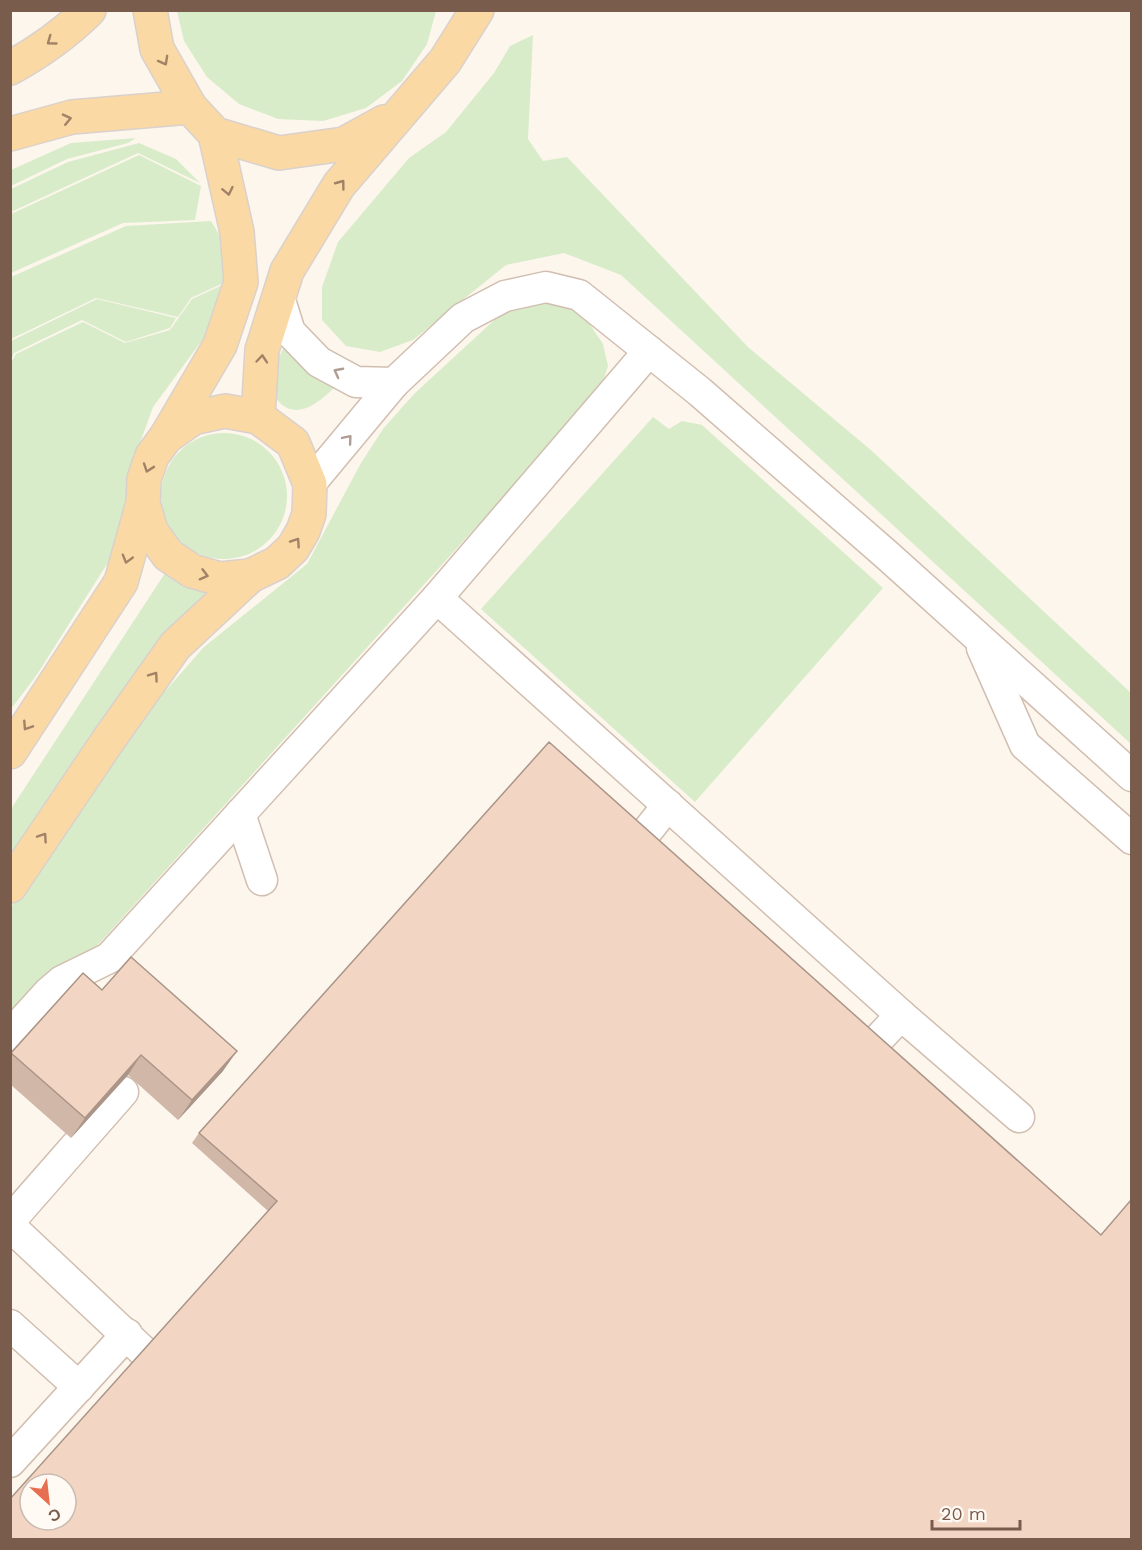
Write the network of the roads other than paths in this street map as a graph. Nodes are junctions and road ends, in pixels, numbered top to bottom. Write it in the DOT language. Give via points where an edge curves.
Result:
graph roads {
  1 [pos="89,10"];
  2 [pos="150,10"];
  3 [pos="460,10"];
  4 [pos="477,10"];
  5 [pos="445,61"];
  6 [pos="10,68"];
  7 [pos="410,104"];
  8 [pos="190,107"];
  9 [pos="10,134"];
  10 [pos="215,134"];
  11 [pos="279,297"];
  12 [pos="649,351"];
  13 [pos="394,383"];
  14 [pos="258,417"];
  15 [pos="166,437"];
  16 [pos="310,484"];
  17 [pos="143,503"];
  18 [pos="250,576"];
  19 [pos="437,598"];
  20 [pos="978,637"];
  21 [pos="10,752"];
  22 [pos="1131,776"];
  23 [pos="668,805"];
  24 [pos="240,814"];
  25 [pos="1131,839"];
  26 [pos="640,840"];
  27 [pos="262,880"];
  28 [pos="10,886"];
  29 [pos="901,1015"];
  30 [pos="10,1035"];
  31 [pos="871,1047"];
  32 [pos="123,1092"];
  33 [pos="1019,1117"];
  34 [pos="10,1221"];
  35 [pos="10,1226"];
  36 [pos="10,1325"];
  37 [pos="79,1387"];
  38 [pos="17,1442"];
  1 -- 6 [label="main road, one-way"];
  2 -- 8 [label="main road, one-way" via="157,49"];
  3 -- 5 [label="main road"];
  4 -- 5 [label="main road"];
  5 -- 7 [label="main road"];
  7 -- 10 [label="main road" via="344,144 279,153"];
  11 -- 7 [label="main road, one-way" via="286,271 339,185"];
  9 -- 8 [label="main road, one-way" via="72,117"];
  8 -- 10 [label="main road"];
  10 -- 15 [label="main road, one-way" via="237,232 241,282 220,345"];
  13 -- 11 [label="lane, one-way" via="356,382 319,362 291,332"];
  14 -- 11 [label="main road, one-way" via="262,350"];
  12 -- 13 [label="lane" via="579,295 546,287 505,296 463,318"];
  12 -- 19 [label="lane"];
  12 -- 20 [label="lane"];
  16 -- 13 [label="lane, one-way"];
  14 -- 15 [label="main road" via="225,411 193,418"];
  14 -- 16 [label="main road" via="293,443"];
  15 -- 17 [label="main road, one-way" via="152,456 144,479"];
  18 -- 16 [label="main road, one-way" via="277,563 293,548 309,514"];
  17 -- 18 [label="main road, one-way" via="151,531 168,555 192,572 220,579"];
  17 -- 21 [label="main road, one-way" via="121,582"];
  28 -- 18 [label="main road, one-way" via="176,646"];
  19 -- 23 [label="lane"];
  19 -- 24 [label="lane"];
  20 -- 22 [label="lane"];
  20 -- 25 [label="lane" via="1025,745"];
  23 -- 26 [label="lane"];
  23 -- 29 [label="lane"];
  24 -- 27 [label="lane"];
  24 -- 30 [label="lane" via="109,958 62,981"];
  29 -- 31 [label="lane"];
  29 -- 33 [label="lane"];
  32 -- 34 [label="lane"];
  35 -- 37 [label="lane" via="136,1344"];
  36 -- 37 [label="lane"];
  37 -- 38 [label="lane"];
}
